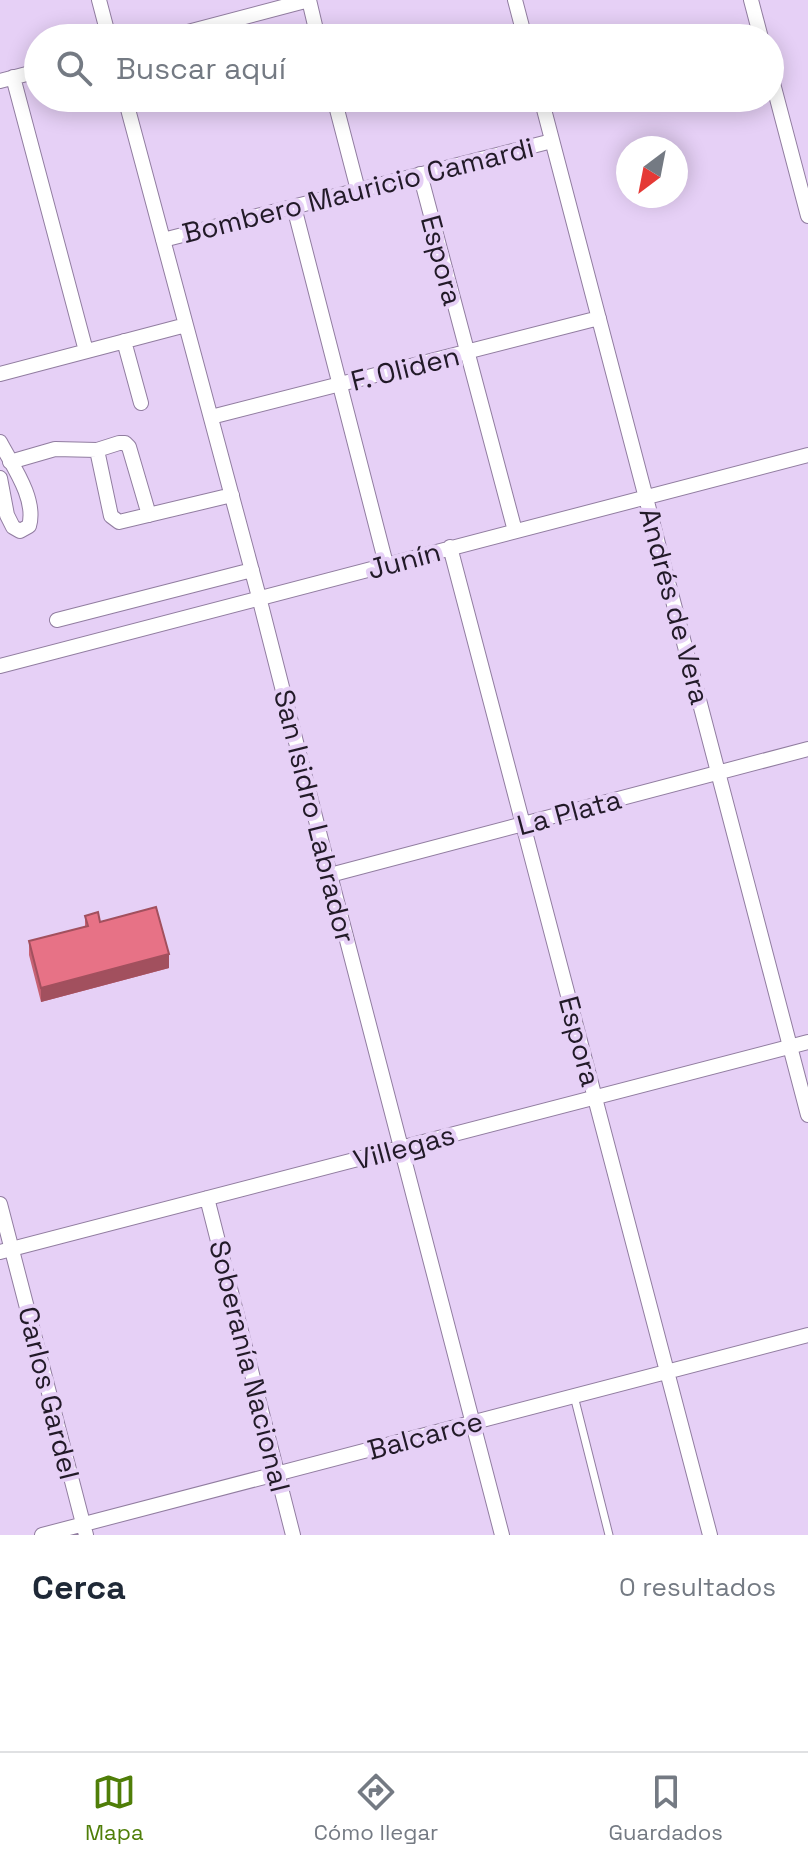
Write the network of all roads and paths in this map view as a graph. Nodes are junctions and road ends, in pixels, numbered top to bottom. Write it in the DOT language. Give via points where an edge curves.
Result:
graph roads {
  1 [pos="99,0"];
  2 [pos="309,0"];
  3 [pos="515,0"];
  4 [pos="751,0"];
  5 [pos="105,24"];
  6 [pos="218,24"];
  7 [pos="315,24"];
  8 [pos="521,24"];
  9 [pos="757,24"];
  10 [pos="6,79"];
  11 [pos="129,112"];
  12 [pos="338,112"];
  13 [pos="545,112"];
  14 [pos="781,112"];
  15 [pos="552,141"];
  16 [pos="420,174"];
  17 [pos="358,190"];
  18 [pos="294,207"];
  19 [pos="808,216"];
  20 [pos="163,240"];
  21 [pos="599,318"];
  22 [pos="186,325"];
  23 [pos="124,341"];
  24 [pos="86,351"];
  25 [pos="467,352"];
  26 [pos="0,374"];
  27 [pos="340,384"];
  28 [pos="141,403"];
  29 [pos="211,417"];
  30 [pos="0,442"];
  31 [pos="97,450"];
  32 [pos="808,455"];
  33 [pos="10,462"];
  34 [pos="0,478"];
  35 [pos="232,495"];
  36 [pos="646,498"];
  37 [pos="149,515"];
  38 [pos="515,531"];
  39 [pos="450,547"];
  40 [pos="386,564"];
  41 [pos="252,570"];
  42 [pos="259,597"];
  43 [pos="57,620"];
  44 [pos="0,666"];
  45 [pos="808,749"];
  46 [pos="718,773"];
  47 [pos="523,824"];
  48 [pos="330,875"];
  49 [pos="808,1042"];
  50 [pos="790,1046"];
  51 [pos="595,1097"];
  52 [pos="808,1115"];
  53 [pos="401,1147"];
  54 [pos="207,1198"];
  55 [pos="0,1204"];
  56 [pos="6,1250"];
  57 [pos="808,1335"];
  58 [pos="667,1372"];
  59 [pos="574,1396"];
  60 [pos="473,1422"];
  61 [pos="277,1473"];
  62 [pos="84,1530"];
  63 [pos="42,1535"];
  64 [pos="293,1535"];
  65 [pos="502,1535"];
  66 [pos="609,1535"];
  67 [pos="710,1535"];
  1 -- 5 [label="street"];
  2 -- 6 [label="street"];
  2 -- 7 [label="street"];
  3 -- 8 [label="street"];
  4 -- 9 [label="street"];
  10 -- 24 [label="street"];
  11 -- 20 [label="street, San Isidro Labrador"];
  12 -- 17 [label="street"];
  13 -- 15 [label="street, Andrés de Vera"];
  14 -- 19 [label="street"];
  15 -- 16 [label="street, Bombero Mauricio Camardi"];
  15 -- 21 [label="street, Andrés de Vera"];
  16 -- 17 [label="street, Bombero Mauricio Camardi"];
  16 -- 25 [label="street, Espora"];
  17 -- 18 [label="street, Bombero Mauricio Camardi"];
  18 -- 20 [label="street, Bombero Mauricio Camardi"];
  18 -- 27 [label="street"];
  20 -- 22 [label="street, San Isidro Labrador"];
  21 -- 25 [label="street, F. Oliden"];
  21 -- 36 [label="street, Andrés de Vera"];
  22 -- 23 [label="street"];
  22 -- 29 [label="street, San Isidro Labrador"];
  23 -- 24 [label="street"];
  23 -- 28 [label="street"];
  24 -- 26 [label="street"];
  25 -- 27 [label="street, F. Oliden"];
  25 -- 38 [label="street, Espora"];
  27 -- 29 [label="street, F. Oliden"];
  27 -- 40 [label="street"];
  29 -- 35 [label="street, San Isidro Labrador"];
  30 -- 33 [label="street"];
  31 -- 33 [label="street" via="55,449"];
  31 -- 37 [label="street" via="119,443 129,447"];
  31 -- 37 [label="street" via="111,516 119,522"];
  32 -- 36 [label="street, Junín"];
  33 -- 34 [label="street" via="32,515 29,526 20,531 7,515"];
  35 -- 37 [label="street"];
  35 -- 41 [label="street, San Isidro Labrador"];
  36 -- 38 [label="street, Junín"];
  36 -- 46 [label="street, Andrés de Vera"];
  38 -- 39 [label="street, Junín"];
  39 -- 40 [label="street, Junín"];
  39 -- 47 [label="street, Espora"];
  40 -- 42 [label="street, Junín"];
  41 -- 42 [label="street, San Isidro Labrador"];
  41 -- 43 [label="street"];
  42 -- 44 [label="street, Junín"];
  42 -- 48 [label="street, San Isidro Labrador"];
  45 -- 46 [label="street, La Plata"];
  46 -- 47 [label="street, La Plata"];
  46 -- 50 [label="street, Andrés de Vera"];
  47 -- 48 [label="street, La Plata"];
  47 -- 51 [label="street, Espora"];
  48 -- 53 [label="street, San Isidro Labrador"];
  49 -- 50 [label="street, Villegas"];
  50 -- 51 [label="street, Villegas"];
  50 -- 52 [label="street, Andrés de Vera"];
  51 -- 53 [label="street, Villegas"];
  51 -- 58 [label="street, Espora"];
  53 -- 54 [label="street, Villegas"];
  53 -- 60 [label="street, San Isidro Labrador"];
  54 -- 56 [label="street, Villegas"];
  54 -- 61 [label="street, Soberanía Nacional"];
  55 -- 56 [label="street, Carlos Gardel"];
  56 -- 62 [label="street, Carlos Gardel"];
  57 -- 58 [label="street, Balcarce"];
  58 -- 59 [label="street, Balcarce"];
  58 -- 67 [label="street, Espora"];
  59 -- 60 [label="street, Balcarce"];
  59 -- 66 [label="lane"];
  60 -- 61 [label="street, Balcarce"];
  60 -- 65 [label="street, San Isidro Labrador"];
  61 -- 62 [label="street, Balcarce"];
  61 -- 64 [label="street, Soberanía Nacional"];
  62 -- 63 [label="street, Balcarce"];
}
